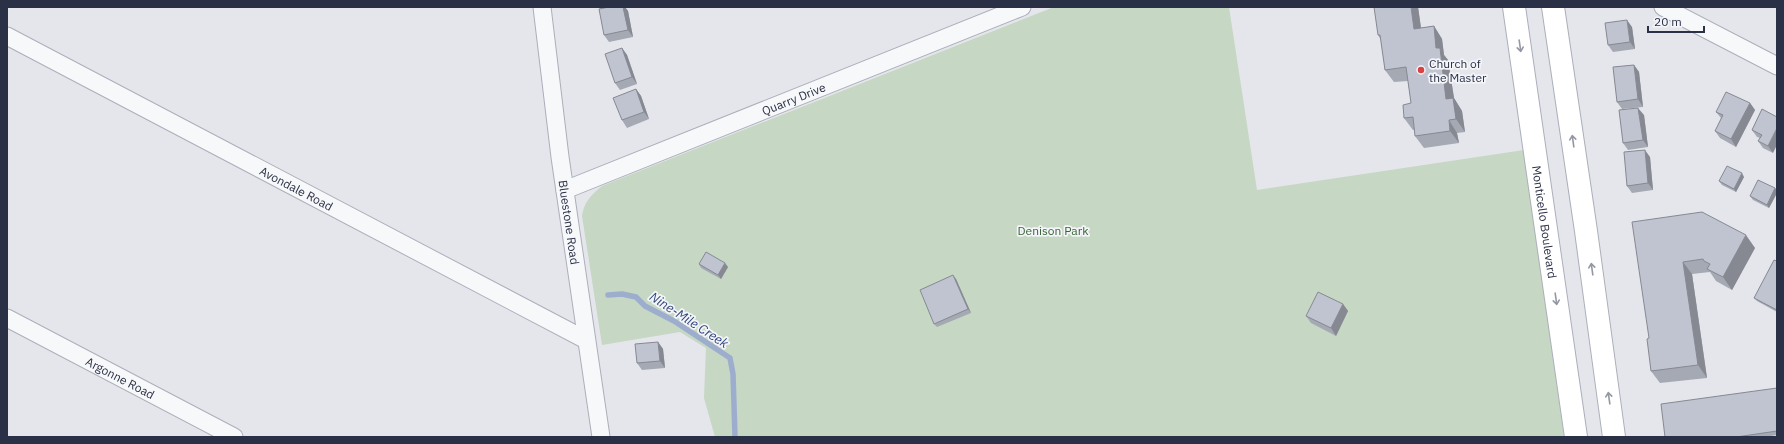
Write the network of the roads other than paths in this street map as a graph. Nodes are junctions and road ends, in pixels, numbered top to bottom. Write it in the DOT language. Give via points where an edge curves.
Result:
graph roads {
  1 [pos="542,7"];
  2 [pos="1022,7"];
  3 [pos="1514,7"];
  4 [pos="1553,7"];
  5 [pos="1663,7"];
  6 [pos="7,36"];
  7 [pos="1777,66"];
  8 [pos="565,190"];
  9 [pos="7,318"];
  10 [pos="586,340"];
  11 [pos="234,437"];
  12 [pos="601,437"];
  13 [pos="1576,437"];
  14 [pos="1614,437"];
  1 -- 8 [label="street, Bluestone Road"];
  2 -- 8 [label="street, Quarry Drive"];
  3 -- 13 [label="main road, Monticello Boulevard, one-way"];
  14 -- 4 [label="main road, one-way"];
  5 -- 7 [label="street"];
  6 -- 10 [label="street, Avondale Road"];
  8 -- 10 [label="street, Bluestone Road"];
  9 -- 11 [label="street, Argonne Road"];
  10 -- 12 [label="street, Bluestone Road"];
}
